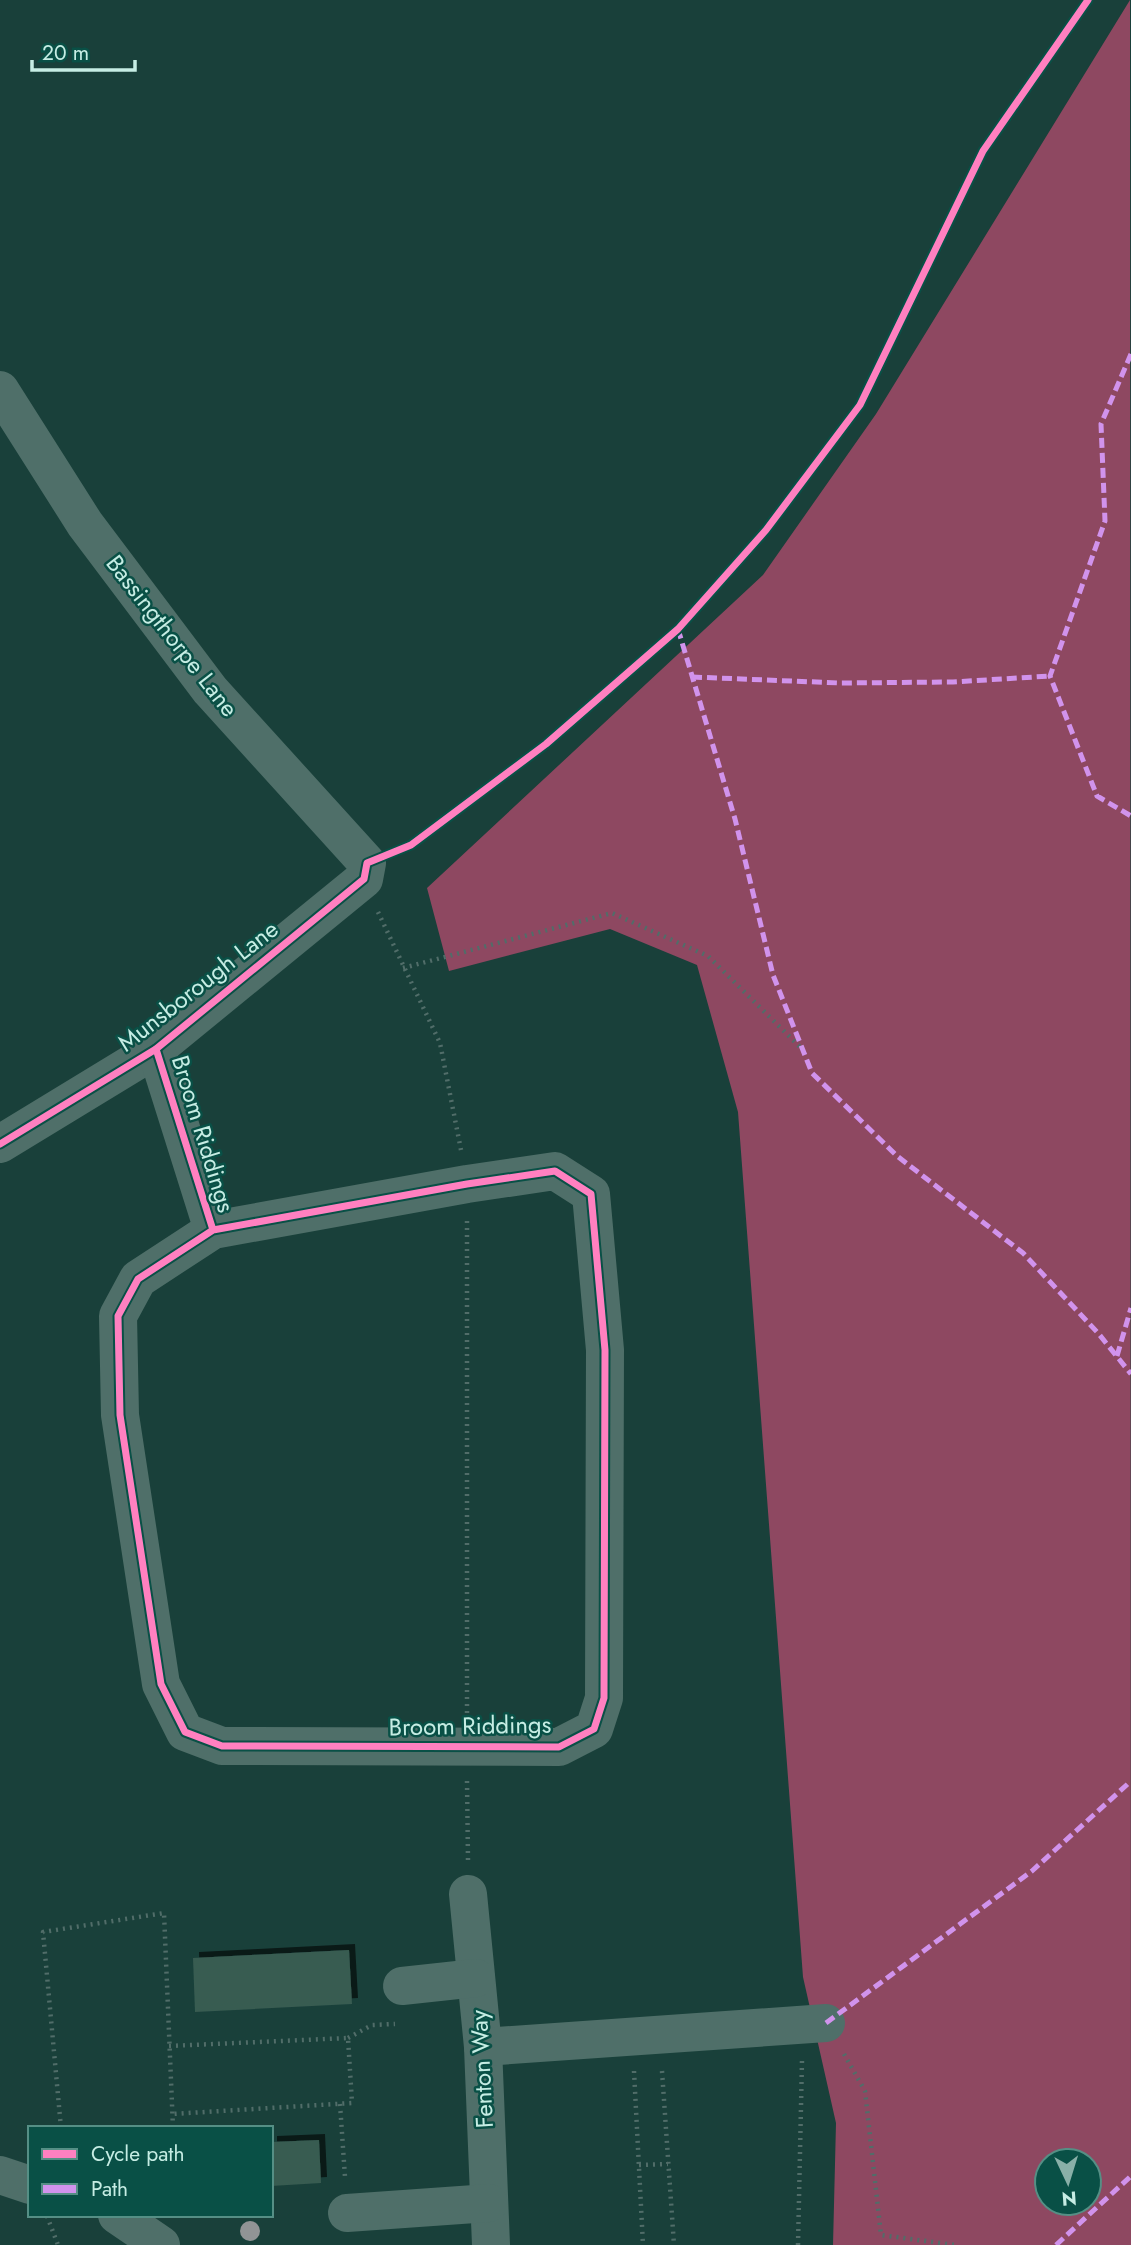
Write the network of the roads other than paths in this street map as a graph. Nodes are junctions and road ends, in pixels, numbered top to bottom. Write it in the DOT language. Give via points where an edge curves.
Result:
graph roads {
  1 [pos="0,390"];
  2 [pos="365,871"];
  3 [pos="156,1049"];
  4 [pos="0,1144"];
  5 [pos="213,1230"];
  6 [pos="468,1894"];
  7 [pos="476,1978"];
  8 [pos="402,1986"];
  9 [pos="814,2024"];
  10 [pos="483,2047"];
  11 [pos="0,2175"];
  12 [pos="28,2184"];
  13 [pos="489,2203"];
  14 [pos="347,2213"];
  15 [pos="120,2217"];
  16 [pos="161,2245"];
  17 [pos="491,2245"];
  1 -- 2 [label="street, Bassingthorpe Lane" via="85,524 210,690"];
  2 -- 3 [label="street, Munsborough Lane"];
  3 -- 4 [label="street, Munsborough Lane"];
  3 -- 5 [label="street, Broom Riddings"];
  5 -- 5 [label="street, Broom Riddings" via="555,1171 591,1194 605,1350 604,1698 593,1729 559,1747 222,1746 185,1732 161,1684 120,1415 118,1316 138,1279"];
  6 -- 7 [label="street, Fenton Way"];
  7 -- 8 [label="street"];
  7 -- 10 [label="street, Fenton Way"];
  9 -- 10 [label="street"];
  10 -- 13 [label="street, Fenton Way"];
  11 -- 12 [label="street"];
  13 -- 14 [label="street"];
  13 -- 17 [label="street, Fenton Way"];
  15 -- 16 [label="street"];
}
